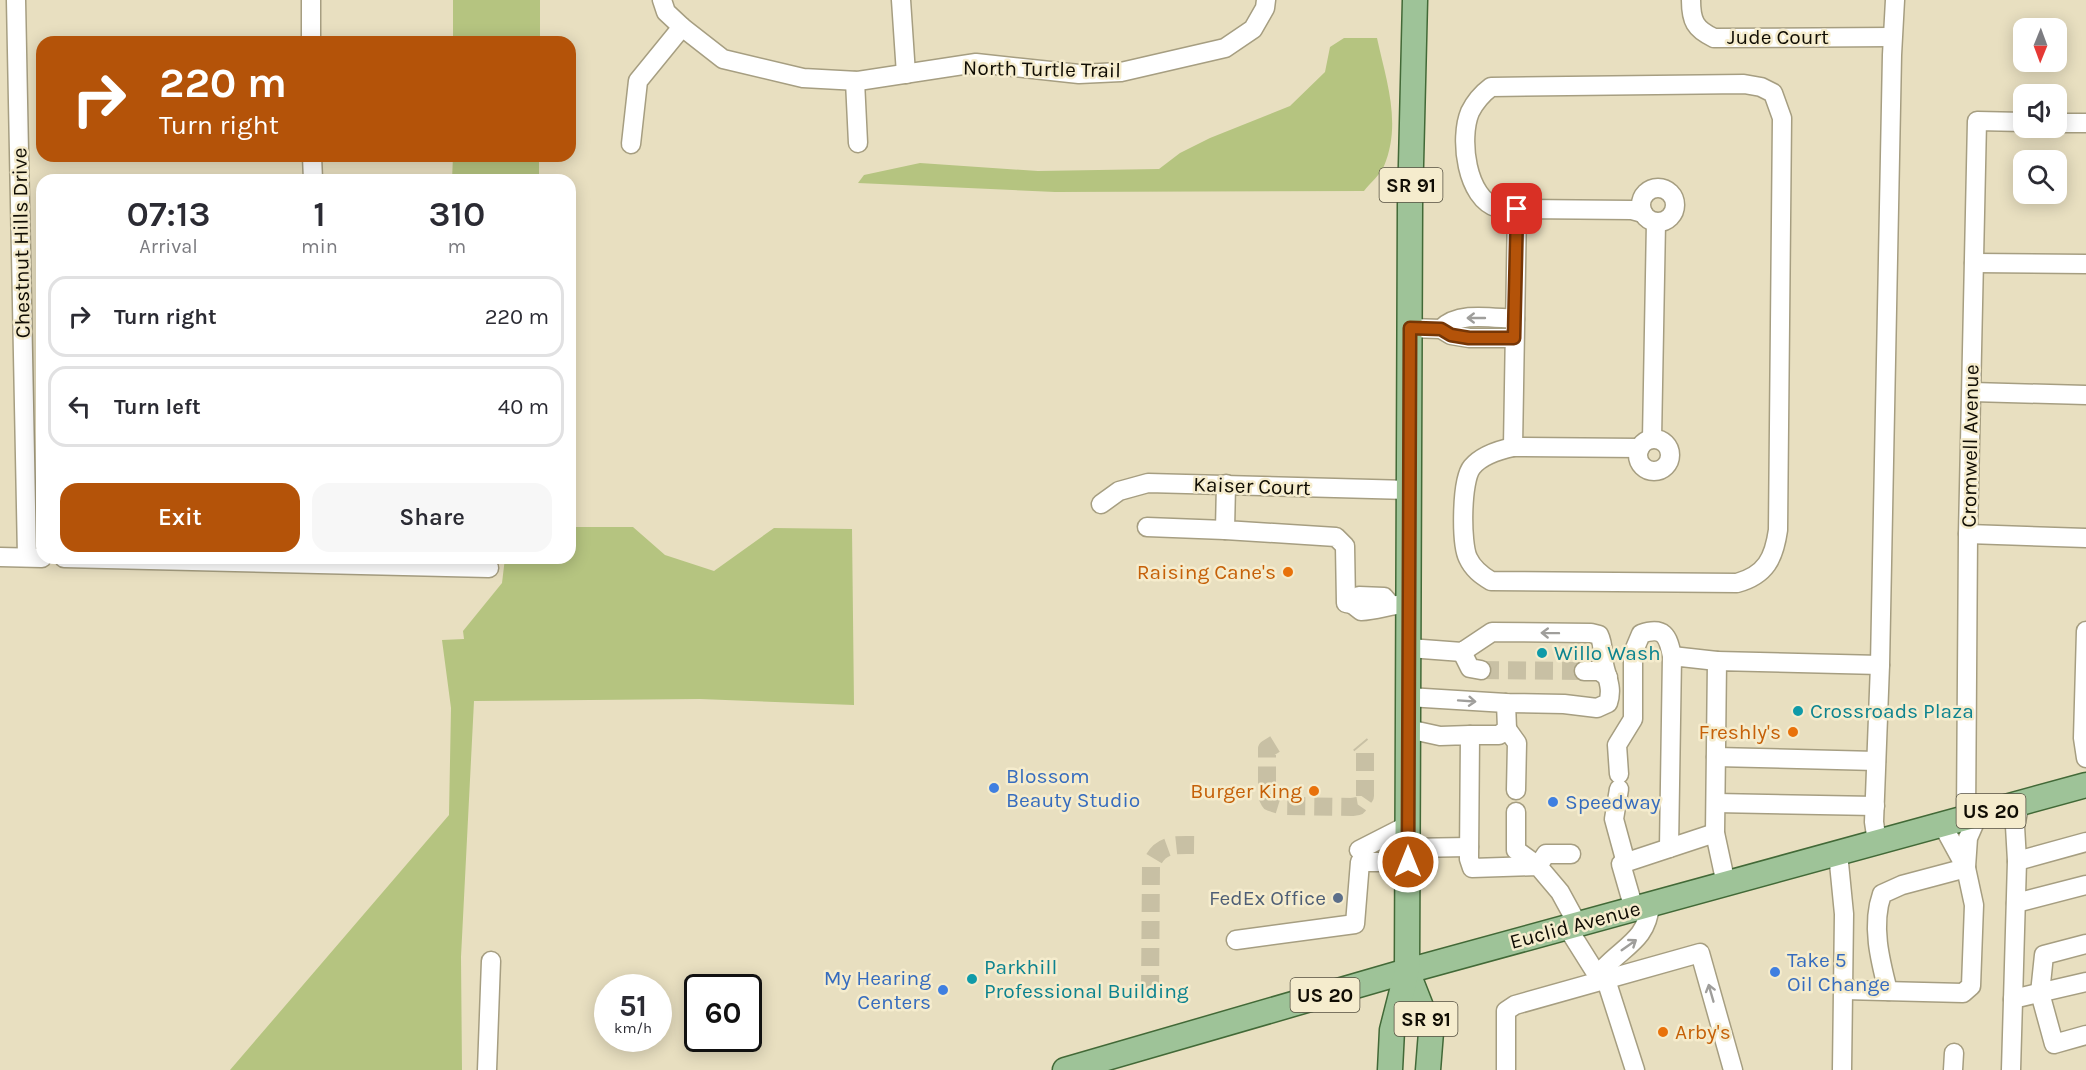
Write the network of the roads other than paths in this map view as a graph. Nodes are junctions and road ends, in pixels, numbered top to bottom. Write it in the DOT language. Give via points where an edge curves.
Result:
graph roads {
  1 [pos="16,0"];
  2 [pos="311,0"];
  3 [pos="901,0"];
  4 [pos="1266,0"];
  5 [pos="1415,0"];
  6 [pos="1691,0"];
  7 [pos="1896,0"];
  8 [pos="664,6"];
  9 [pos="682,27"];
  10 [pos="311,36"];
  11 [pos="1892,46"];
  12 [pos="906,74"];
  13 [pos="855,81"];
  14 [pos="2013,122"];
  15 [pos="2067,123"];
  16 [pos="2086,123"];
  17 [pos="858,143"];
  18 [pos="631,144"];
  19 [pos="1517,209"];
  20 [pos="1974,263"];
  21 [pos="2086,264"];
  22 [pos="1515,319"];
  23 [pos="1410,328"];
  24 [pos="1441,329"];
  25 [pos="1514,338"];
  26 [pos="1972,392"];
  27 [pos="2086,395"];
  28 [pos="1513,447"];
  29 [pos="1226,484"];
  30 [pos="1409,490"];
  31 [pos="1101,504"];
  32 [pos="1147,527"];
  33 [pos="1225,530"];
  34 [pos="1968,534"];
  35 [pos="2086,538"];
  36 [pos="0,557"];
  37 [pos="34,557"];
  38 [pos="390,564"];
  39 [pos="489,568"];
  40 [pos="1399,604"];
  41 [pos="2086,631"];
  42 [pos="1409,648"];
  43 [pos="1462,652"];
  44 [pos="1672,656"];
  45 [pos="1717,661"];
  46 [pos="1880,665"];
  47 [pos="1481,670"];
  48 [pos="1584,671"];
  49 [pos="1608,677"];
  50 [pos="1408,697"];
  51 [pos="1506,704"];
  52 [pos="1408,729"];
  53 [pos="1507,729"];
  54 [pos="1470,735"];
  55 [pos="1716,757"];
  56 [pos="2086,758"];
  57 [pos="1876,761"];
  58 [pos="2086,785"];
  59 [pos="1516,790"];
  60 [pos="1716,803"];
  61 [pos="2020,803"];
  62 [pos="1875,806"];
  63 [pos="1516,812"];
  64 [pos="1972,816"];
  65 [pos="1942,824"];
  66 [pos="1715,833"];
  67 [pos="2086,842"];
  68 [pos="1877,843"];
  69 [pos="1408,845"];
  70 [pos="1469,847"];
  71 [pos="1669,848"];
  72 [pos="1838,853"];
  73 [pos="1571,854"];
  74 [pos="1360,856"];
  75 [pos="2017,861"];
  76 [pos="1623,863"];
  77 [pos="1538,866"];
  78 [pos="1966,868"];
  79 [pos="1726,884"];
  80 [pos="2086,885"];
  81 [pos="2016,903"];
  82 [pos="1642,907"];
  83 [pos="1573,926"];
  84 [pos="1236,940"];
  85 [pos="2086,944"];
  86 [pos="491,961"];
  87 [pos="1407,971"];
  88 [pos="2086,982"];
  89 [pos="1607,984"];
  90 [pos="1844,990"];
  91 [pos="1888,991"];
  92 [pos="2040,993"];
  93 [pos="2013,999"];
  94 [pos="2086,1035"];
  95 [pos="487,1070"];
  96 [pos="1065,1070"];
  97 [pos="1390,1070"];
  98 [pos="1428,1070"];
  99 [pos="1506,1070"];
  100 [pos="1635,1070"];
  101 [pos="1733,1070"];
  102 [pos="1842,1070"];
  103 [pos="2012,1070"];
  1 -- 37 [label="street, Chestnut Hills Drive"];
  2 -- 10 [label="street"];
  3 -- 12 [label="street"];
  4 -- 12 [label="street, North Turtle Trail" via="1253,29 1225,48 1121,72 1079,74 976,63"];
  5 -- 23 [label="main road, SR 91"];
  6 -- 11 [label="street, Jude Court" via="1691,15 1698,30 1714,38"];
  7 -- 11 [label="street"];
  8 -- 9 [label="street, North Turtle Trail"];
  9 -- 13 [label="street, North Turtle Trail" via="723,59 803,78"];
  9 -- 18 [label="street" via="638,81"];
  11 -- 46 [label="street"];
  12 -- 13 [label="street, North Turtle Trail"];
  13 -- 17 [label="street"];
  14 -- 20 [label="street, Cromwell Avenue" via="1977,121"];
  15 -- 16 [label="street"];
  19 -- 22 [label="street"];
  19 -- 28 [label="street" via="1632,210 1649,218 1646,444"];
  19 -- 28 [label="street" via="1497,208 1476,191 1466,162 1470,113 1491,87 1744,84 1773,93 1782,118 1775,551 1767,568 1737,583 1491,581 1478,573 1467,557 1466,482 1471,467 1497,450"];
  20 -- 21 [label="street"];
  20 -- 26 [label="street, Cromwell Avenue"];
  22 -- 24 [label="street, one-way" via="1452,320"];
  22 -- 25 [label="street"];
  23 -- 24 [label="street"];
  23 -- 30 [label="main road, SR 91"];
  24 -- 25 [label="street" via="1469,338"];
  25 -- 28 [label="street"];
  26 -- 27 [label="street"];
  26 -- 34 [label="street, Cromwell Avenue"];
  29 -- 30 [label="street, Kaiser Court"];
  29 -- 31 [label="street, Kaiser Court" via="1148,483 1119,491"];
  29 -- 33 [label="street"];
  30 -- 40 [label="main road, SR 91"];
  32 -- 33 [label="street"];
  33 -- 40 [label="street" via="1336,537 1346,546 1346,603 1361,611 1383,610"];
  34 -- 35 [label="street"];
  34 -- 64 [label="street, Cromwell Avenue"];
  36 -- 37 [label="street"];
  38 -- 39 [label="street"];
  40 -- 42 [label="main road, SR 91"];
  41 -- 56 [label="street"];
  42 -- 43 [label="street"];
  42 -- 50 [label="main road, SR 91"];
  43 -- 47 [label="street" via="1470,668"];
  49 -- 43 [label="street, one-way" via="1603,644 1599,635 1591,633 1492,632"];
  44 -- 45 [label="street"];
  44 -- 71 [label="street"];
  44 -- 76 [label="street" via="1663,633 1651,631 1641,634 1633,652 1633,719 1617,745 1619,781 1614,819"];
  45 -- 46 [label="street"];
  45 -- 55 [label="street"];
  46 -- 57 [label="street"];
  48 -- 49 [label="street" via="1599,671"];
  49 -- 51 [label="street" via="1611,696 1604,707"];
  50 -- 51 [label="street, one-way"];
  50 -- 52 [label="main road, SR 91"];
  51 -- 53 [label="street"];
  52 -- 54 [label="street" via="1440,736"];
  52 -- 69 [label="main road, SR 91"];
  53 -- 54 [label="street" via="1499,735"];
  53 -- 59 [label="street" via="1517,743"];
  54 -- 70 [label="street"];
  55 -- 57 [label="street"];
  55 -- 60 [label="street"];
  57 -- 62 [label="street"];
  58 -- 61 [label="main road, Euclid Avenue / US 20"];
  60 -- 62 [label="street"];
  60 -- 66 [label="street"];
  61 -- 64 [label="main road, Euclid Avenue / US 20"];
  61 -- 75 [label="street" via="2015,826"];
  62 -- 68 [label="street"];
  63 -- 77 [label="street" via="1516,850"];
  64 -- 65 [label="main road, Euclid Avenue / US 20"];
  64 -- 78 [label="street, Cromwell Avenue"];
  65 -- 68 [label="main road, Euclid Avenue / US 20"];
  65 -- 78 [label="street"];
  66 -- 71 [label="street"];
  66 -- 79 [label="street"];
  67 -- 75 [label="street"];
  68 -- 72 [label="main road, Euclid Avenue / US 20"];
  69 -- 70 [label="street"];
  69 -- 74 [label="street"];
  69 -- 74 [label="street"];
  69 -- 87 [label="main road, SR 91"];
  70 -- 77 [label="street" via="1472,868"];
  71 -- 76 [label="street"];
  72 -- 79 [label="main road, Euclid Avenue / US 20"];
  72 -- 90 [label="street" via="1844,914"];
  73 -- 77 [label="street" via="1546,854"];
  74 -- 84 [label="street" via="1355,924"];
  75 -- 81 [label="street"];
  76 -- 82 [label="street"];
  77 -- 83 [label="street" via="1560,892"];
  78 -- 91 [label="street" via="1882,894 1877,908 1877,935"];
  78 -- 91 [label="street" via="1974,905 1971,986 1963,993"];
  79 -- 82 [label="main road, Euclid Avenue / US 20"];
  80 -- 81 [label="street"];
  81 -- 93 [label="street"];
  82 -- 83 [label="main road, Euclid Avenue / US 20"];
  89 -- 82 [label="street, one-way" via="1605,967 1638,939 1648,920"];
  83 -- 87 [label="main road, Euclid Avenue / US 20"];
  83 -- 89 [label="street" via="1594,970"];
  85 -- 92 [label="street" via="2044,956"];
  86 -- 95 [label="street"];
  87 -- 96 [label="main road, Euclid Avenue / US 20"];
  87 -- 97 [label="main road, SR 91" via="1392,1030"];
  87 -- 98 [label="main road, SR 91" via="1431,1032"];
  88 -- 92 [label="street"];
  89 -- 99 [label="street" via="1515,1005 1506,1011"];
  89 -- 100 [label="street"];
  101 -- 89 [label="street, one-way" via="1700,953"];
  90 -- 91 [label="street"];
  90 -- 102 [label="street"];
  92 -- 93 [label="street"];
  92 -- 94 [label="street" via="2054,1044"];
  93 -- 103 [label="street"];
}
